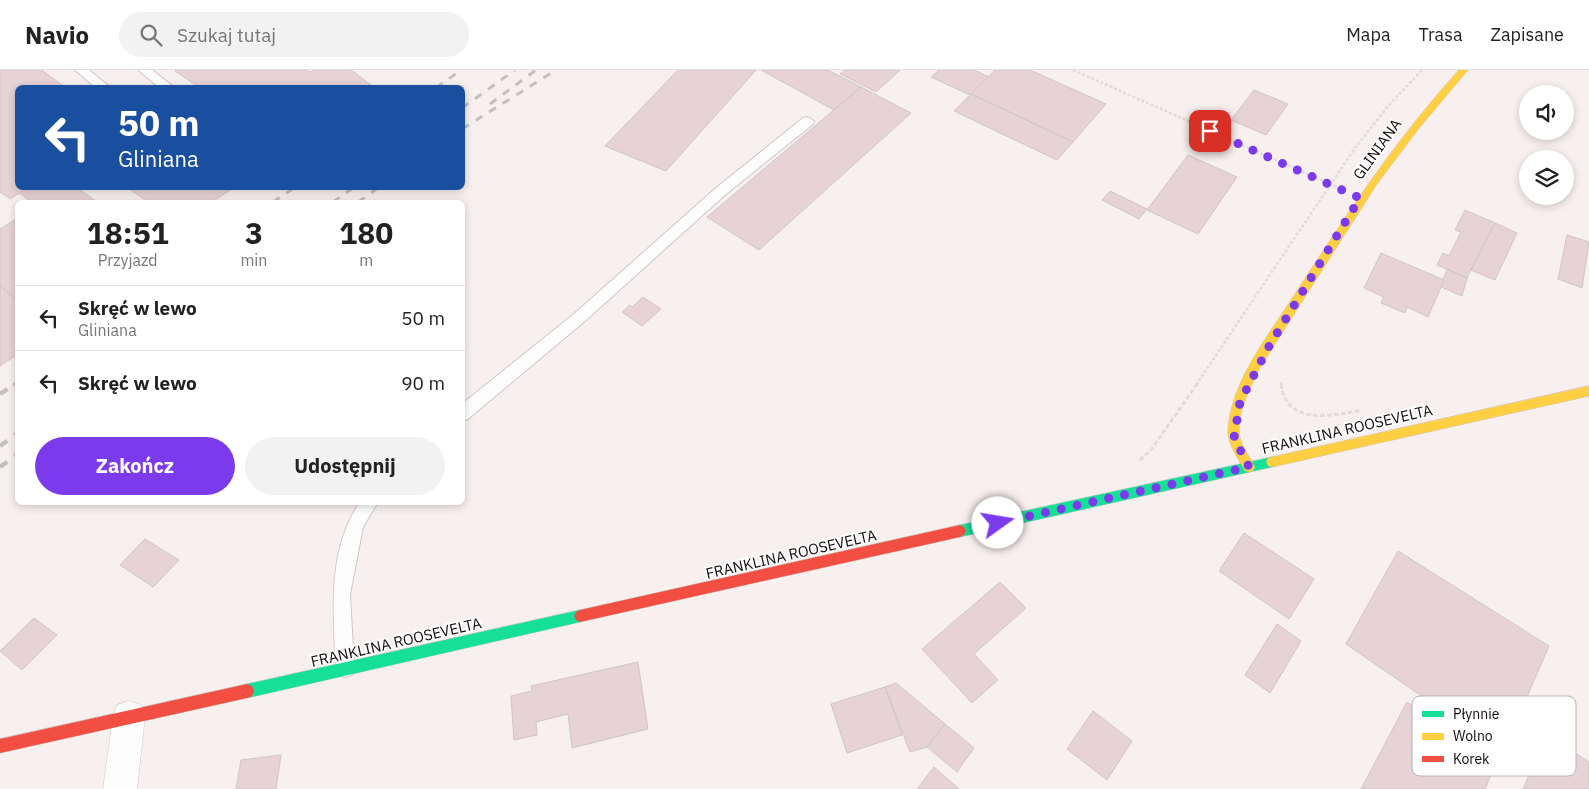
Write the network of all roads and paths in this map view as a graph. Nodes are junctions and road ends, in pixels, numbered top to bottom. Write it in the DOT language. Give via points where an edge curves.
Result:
graph roads {
  1 [pos="81,70"];
  2 [pos="144,70"];
  3 [pos="1073,70"];
  4 [pos="1422,70"];
  5 [pos="1464,70"];
  6 [pos="101,85"];
  7 [pos="165,85"];
  8 [pos="808,121"];
  9 [pos="1330,184"];
  10 [pos="1360,198"];
  11 [pos="1282,379"];
  12 [pos="1589,390"];
  13 [pos="1364,410"];
  14 [pos="465,412"];
  15 [pos="1135,463"];
  16 [pos="1249,467"];
  17 [pos="368,505"];
  18 [pos="346,668"];
  19 [pos="129,717"];
  20 [pos="0,746"];
  21 [pos="120,789"];
  1 -- 6 [label="lane"];
  2 -- 7 [label="lane"];
  3 -- 9 [label="path"];
  4 -- 9 [label="path" via="1388,106"];
  5 -- 10 [label="street, GLINIANA" via="1407,132"];
  8 -- 14 [label="lane"];
  9 -- 10 [label="path"];
  9 -- 15 [label="path" via="1175,417 1151,450"];
  10 -- 16 [label="street, GLINIANA" via="1268,348 1240,402 1234,438"];
  11 -- 13 [label="path" via="1282,394 1298,412 1318,416"];
  12 -- 16 [label="street, FRANKLINA ROOSEVELTA"];
  16 -- 18 [label="street, FRANKLINA ROOSEVELTA"];
  17 -- 18 [label="lane" via="355,524 341,594"];
  18 -- 19 [label="street, FRANKLINA ROOSEVELTA"];
  19 -- 20 [label="street, FRANKLINA ROOSEVELTA"];
  19 -- 21 [label="street"];
}
